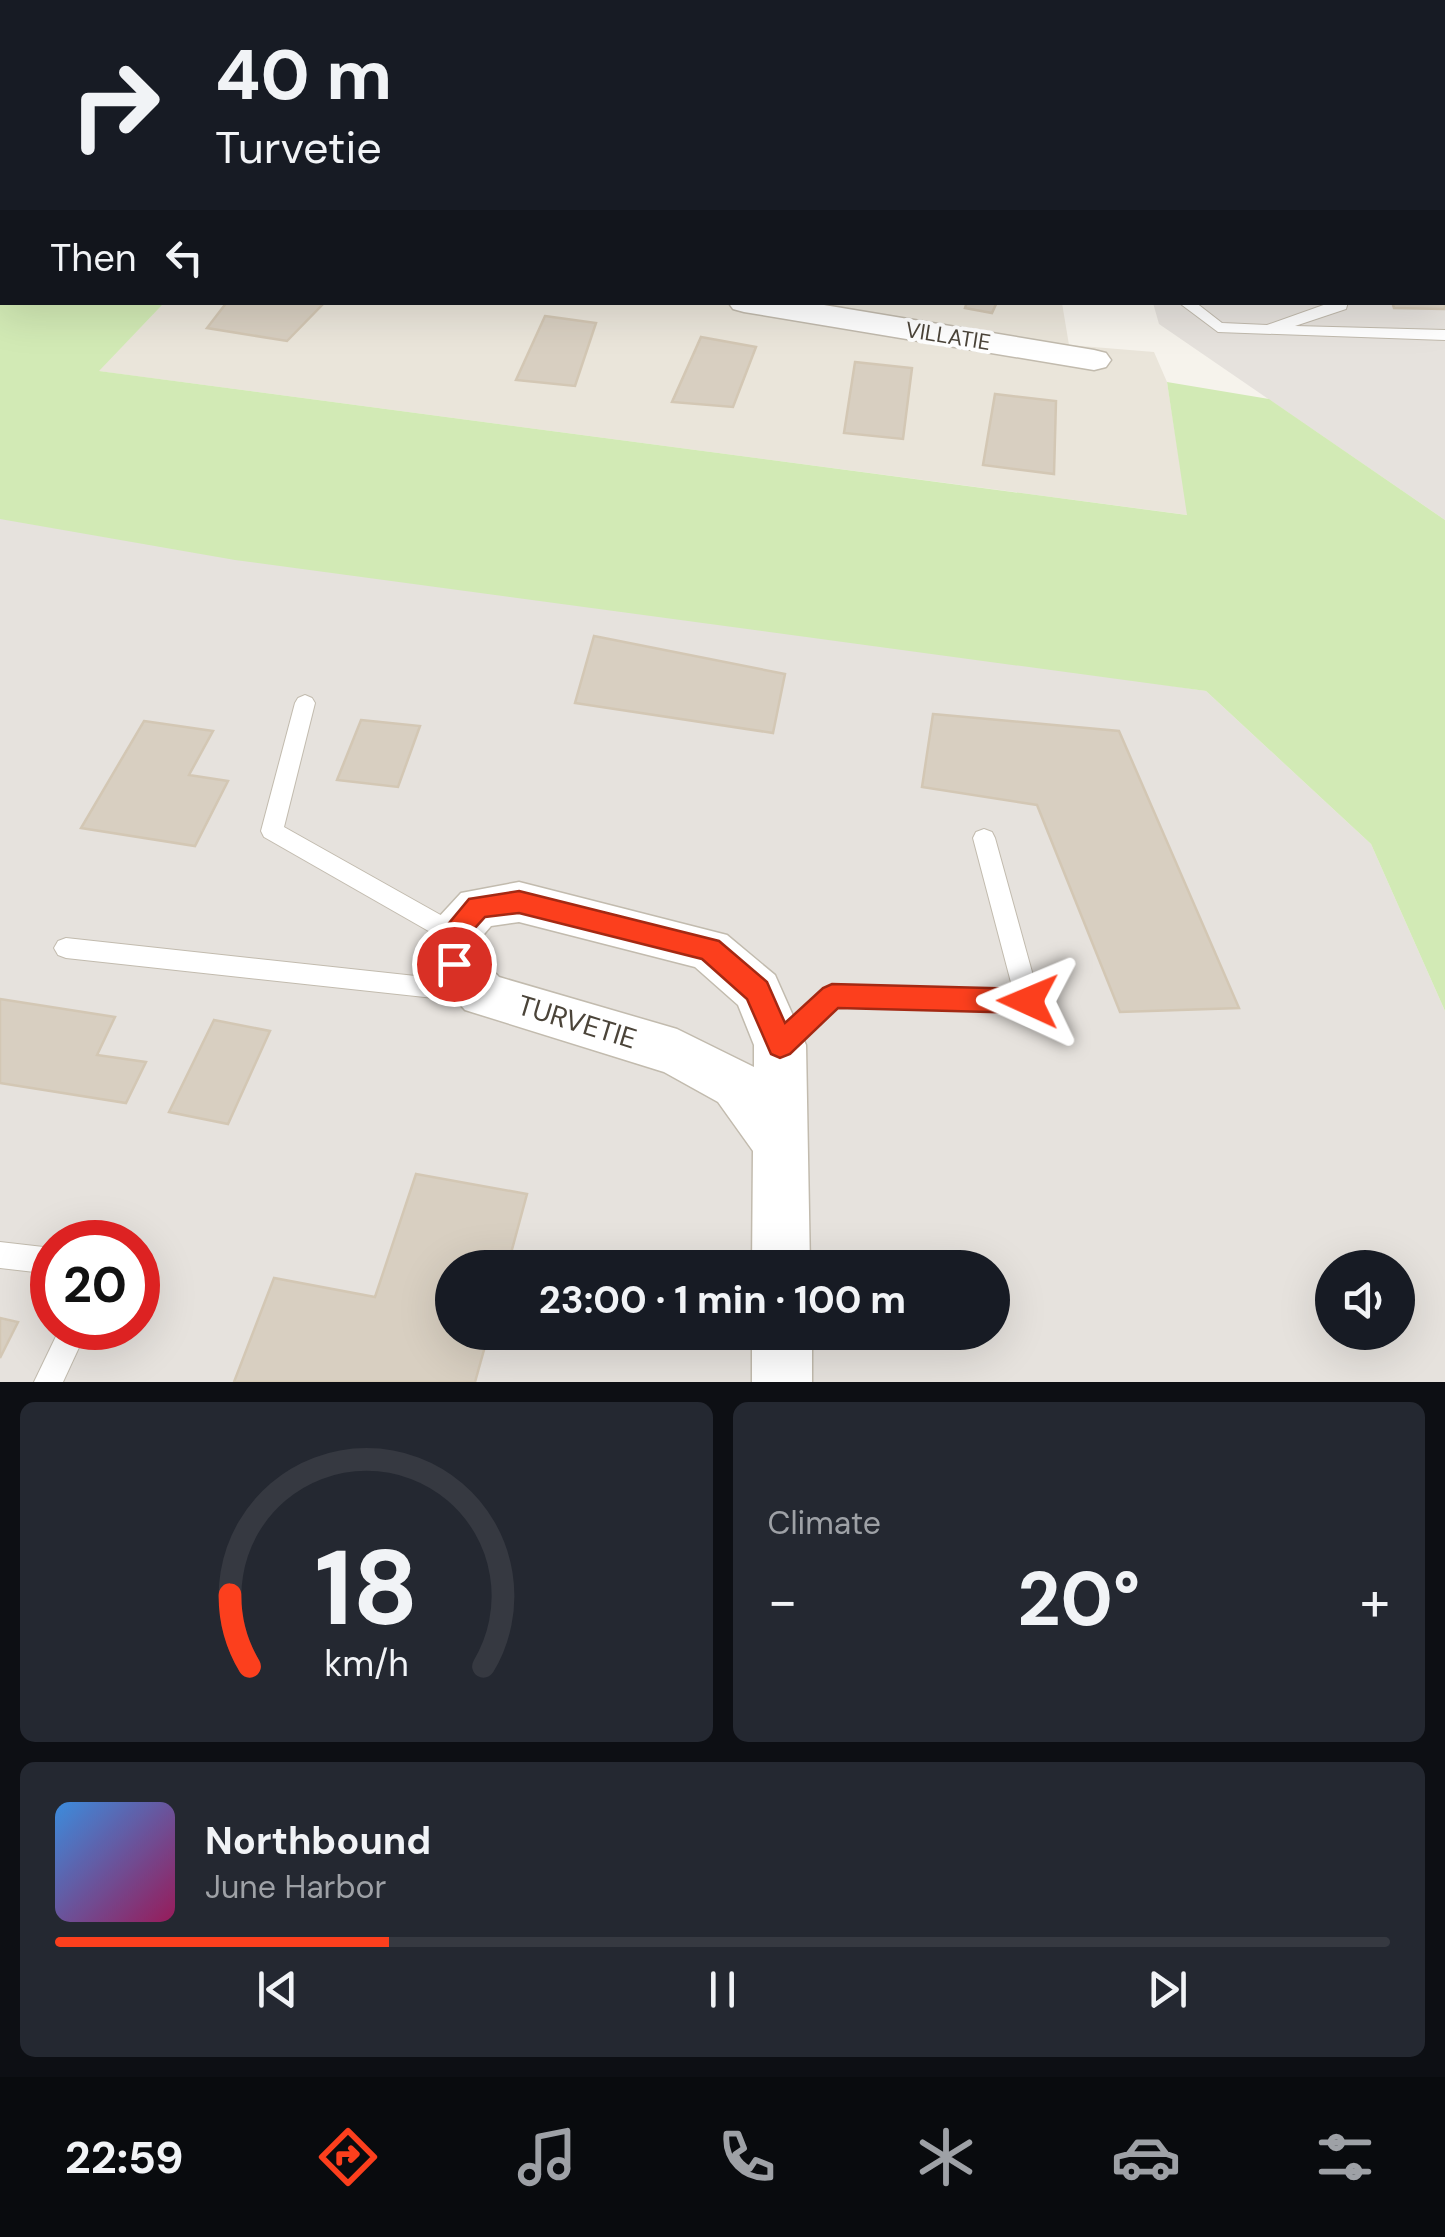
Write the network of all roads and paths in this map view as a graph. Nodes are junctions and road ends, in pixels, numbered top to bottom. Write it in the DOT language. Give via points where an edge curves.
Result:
graph roads {
  1 [pos="762,305"];
  2 [pos="1189,305"];
  3 [pos="1341,305"];
  4 [pos="1268,330"];
  5 [pos="1445,334"];
  6 [pos="1094,360"];
  7 [pos="305,704"];
  8 [pos="984,838"];
  9 [pos="454,934"];
  10 [pos="66,948"];
  11 [pos="483,994"];
  12 [pos="780,1045"];
  13 [pos="780,1143"];
  14 [pos="781,1250"];
  15 [pos="0,1254"];
  16 [pos="30,1258"];
  17 [pos="63,1350"];
  18 [pos="782,1350"];
  19 [pos="48,1382"];
  20 [pos="782,1382"];
  1 -- 6 [label="street, VILLATIE"];
  2 -- 4 [label="lane" via="1218,327"];
  3 -- 4 [label="lane"];
  4 -- 5 [label="lane"];
  7 -- 9 [label="lane" via="272,831"];
  8 -- 12 [label="lane" via="1028,1001 832,996"];
  9 -- 11 [label="street, TURVETIE" via="454,964"];
  9 -- 12 [label="street" via="478,907 519,902 710,950 757,991"];
  10 -- 11 [label="lane"];
  11 -- 13 [label="street, TURVETIE" via="676,1053 737,1086"];
  12 -- 13 [label="street"];
  13 -- 14 [label="street"];
  15 -- 16 [label="lane"];
  17 -- 19 [label="lane"];
  18 -- 20 [label="street"];
}
